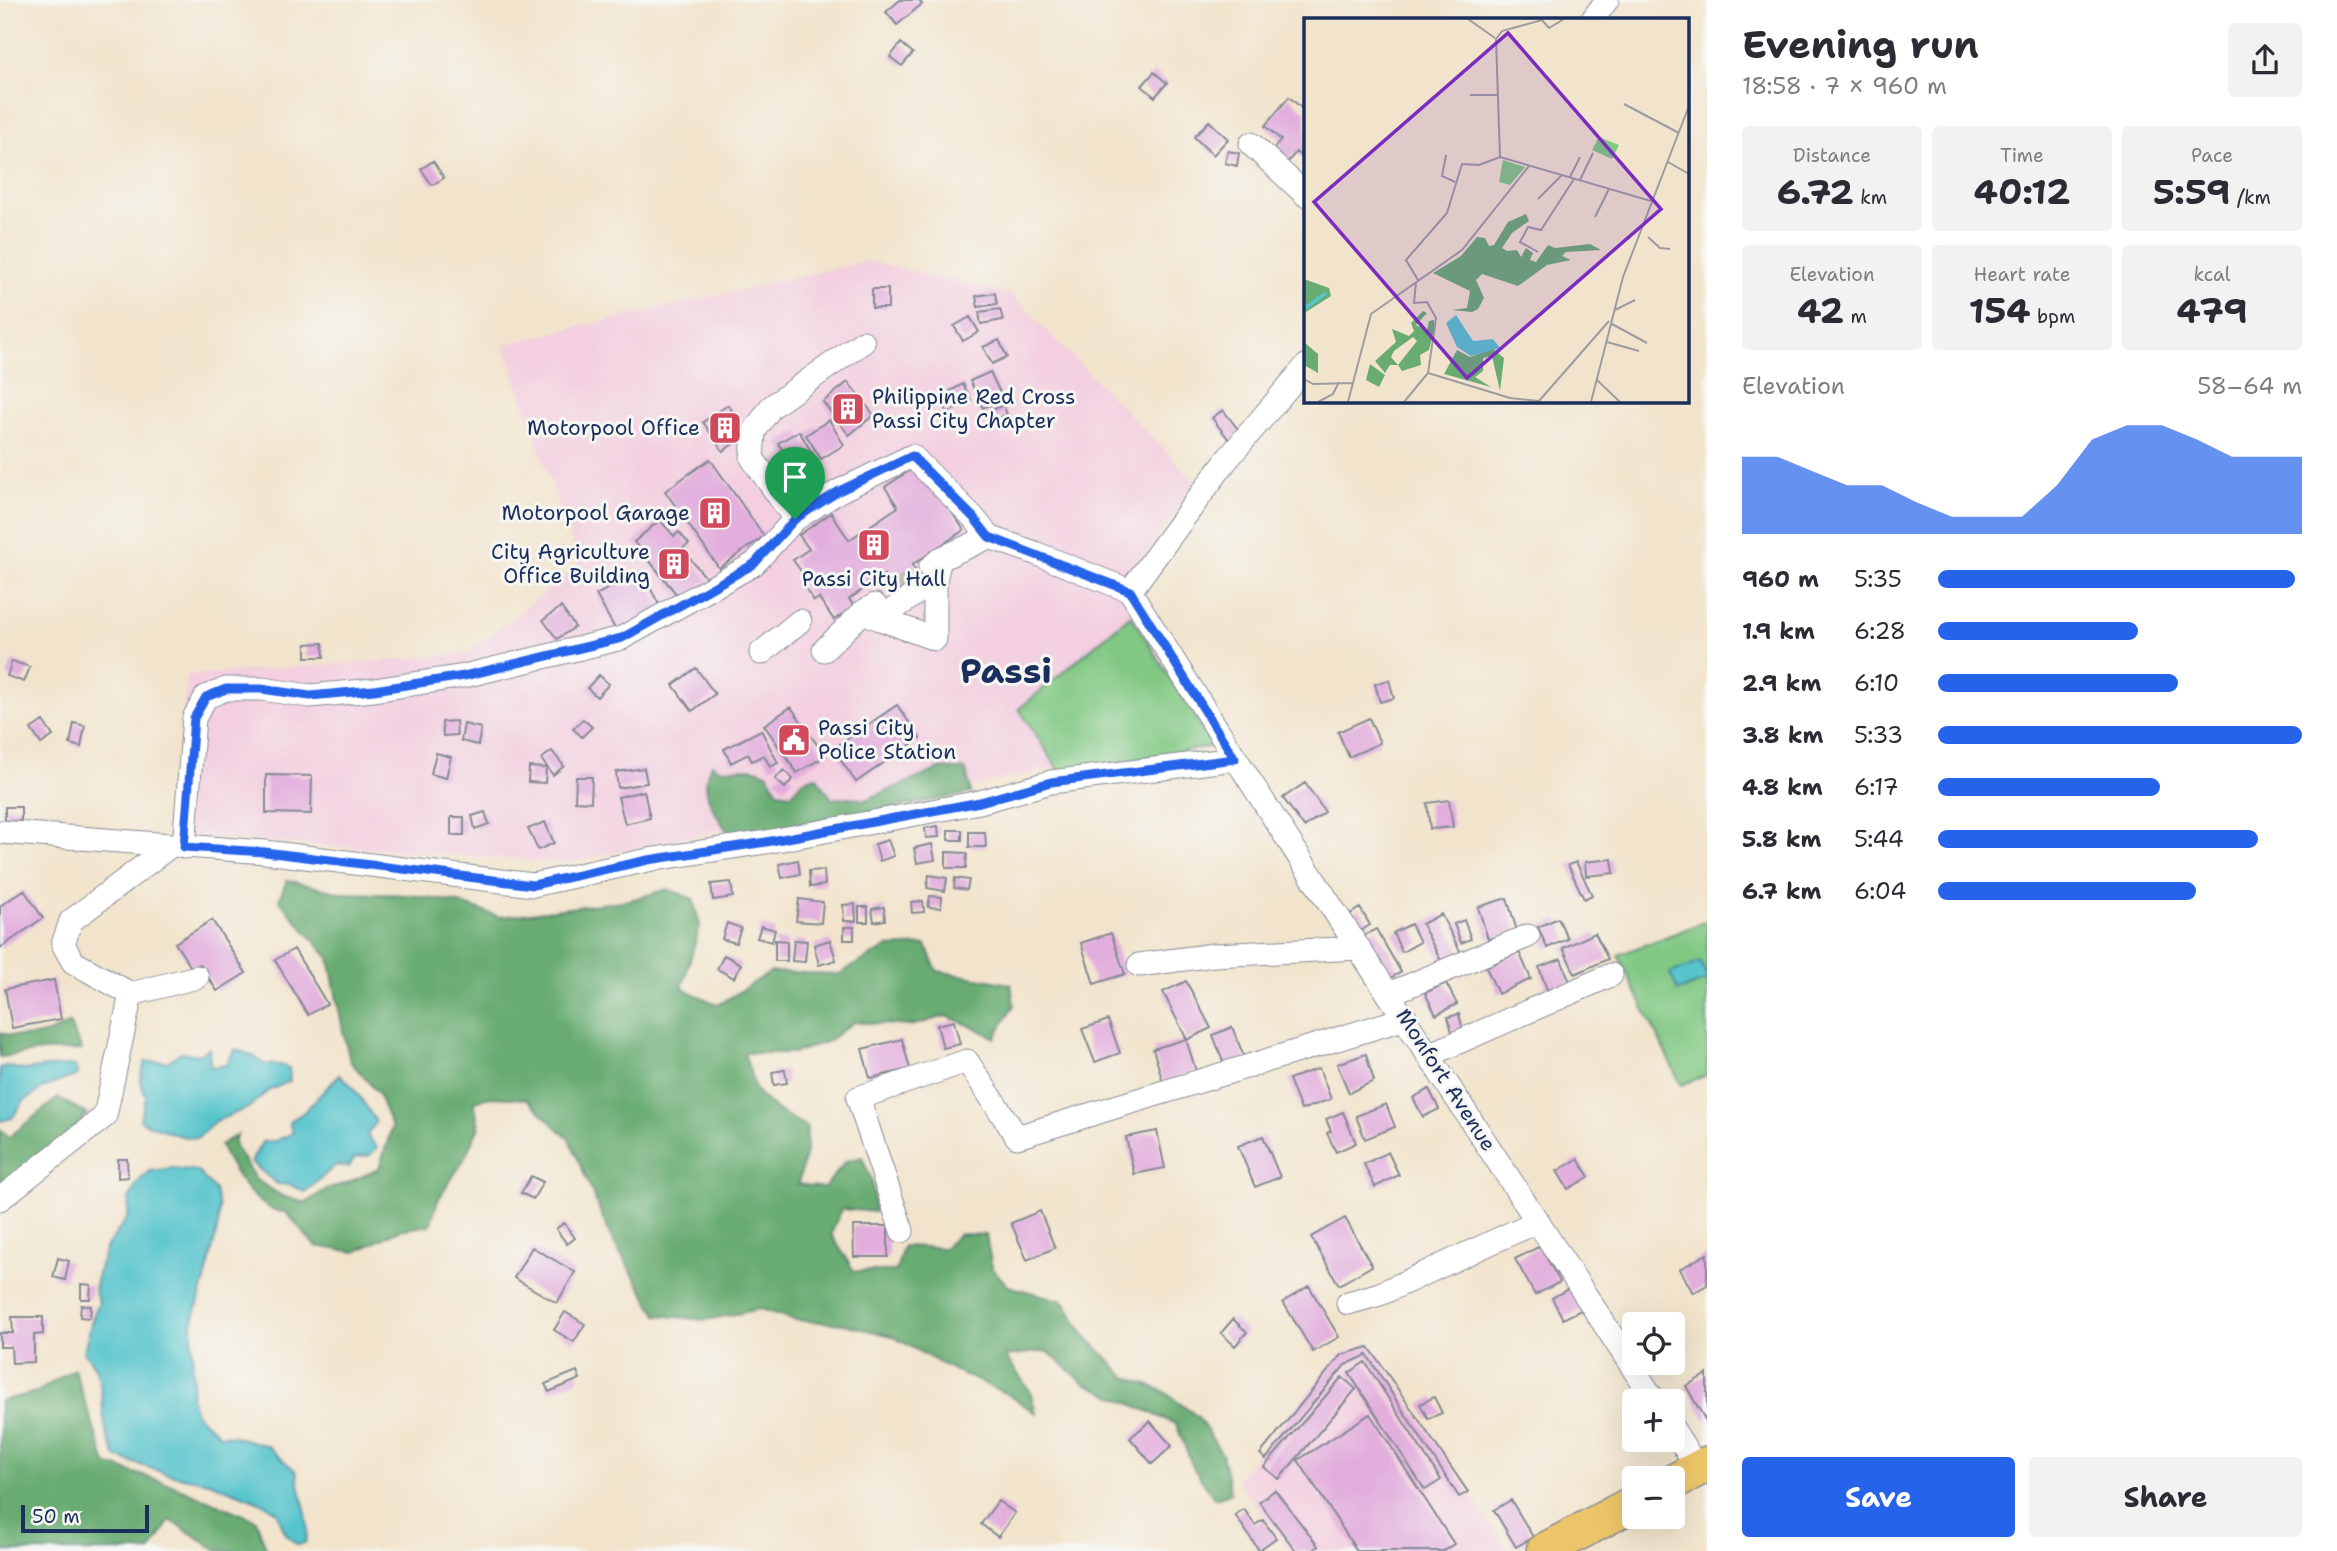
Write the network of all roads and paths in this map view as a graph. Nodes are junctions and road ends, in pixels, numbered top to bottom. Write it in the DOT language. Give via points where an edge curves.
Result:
graph roads {
  1 [pos="1607,0"];
  2 [pos="1594,18"];
  3 [pos="1251,144"];
  4 [pos="1304,193"];
  5 [pos="863,342"];
  6 [pos="1304,368"];
  7 [pos="795,519"];
  8 [pos="989,537"];
  9 [pos="932,572"];
  10 [pos="1130,591"];
  11 [pos="896,592"];
  12 [pos="872,615"];
  13 [pos="800,621"];
  14 [pos="824,650"];
  15 [pos="761,653"];
  16 [pos="1235,759"];
  17 [pos="0,832"];
  18 [pos="177,846"];
  19 [pos="1528,936"];
  20 [pos="1359,948"];
  21 [pos="1139,965"];
  22 [pos="1611,975"];
  23 [pos="197,977"];
  24 [pos="131,994"];
  25 [pos="1389,994"];
  26 [pos="1406,1018"];
  27 [pos="1429,1055"];
  28 [pos="0,1199"];
  29 [pos="1538,1221"];
  30 [pos="902,1231"];
  31 [pos="1348,1303"];
  32 [pos="1647,1389"];
  33 [pos="1684,1452"];
  34 [pos="1693,1472"];
  35 [pos="1622,1509"];
  36 [pos="1544,1551"];
  1 -- 2 [label="street"];
  3 -- 4 [label="street"];
  5 -- 7 [label="street" via="771,407 754,432 752,458"];
  6 -- 10 [label="street" via="1225,462"];
  7 -- 8 [label="street" via="839,491 912,456"];
  7 -- 18 [label="street" via="754,564 622,638 464,676 374,690 310,696 226,689 206,697 194,718"];
  8 -- 9 [label="street"];
  8 -- 10 [label="street"];
  9 -- 12 [label="street"];
  9 -- 12 [label="street" via="935,639"];
  10 -- 16 [label="street, Monfort Avenue"];
  11 -- 12 [label="street"];
  12 -- 14 [label="street"];
  13 -- 15 [label="street"];
  16 -- 18 [label="street" via="1051,782 980,802 648,860 533,885 265,852"];
  16 -- 20 [label="street, Monfort Avenue"];
  17 -- 18 [label="street"];
  18 -- 24 [label="street" via="71,921 63,944 73,962"];
  19 -- 25 [label="street"];
  20 -- 21 [label="street" via="1214,955"];
  20 -- 25 [label="street, Monfort Avenue"];
  22 -- 27 [label="street"];
  23 -- 24 [label="street"];
  24 -- 28 [label="street" via="105,1116"];
  25 -- 26 [label="street, Monfort Avenue"];
  26 -- 27 [label="street, Monfort Avenue"];
  26 -- 30 [label="street" via="1017,1137 967,1060 858,1098"];
  27 -- 29 [label="street, Monfort Avenue"];
  29 -- 31 [label="street" via="1380,1294"];
  29 -- 32 [label="street, Monfort Avenue"];
  33 -- 34 [label="street"];
  35 -- 36 [label="highway"];
}
